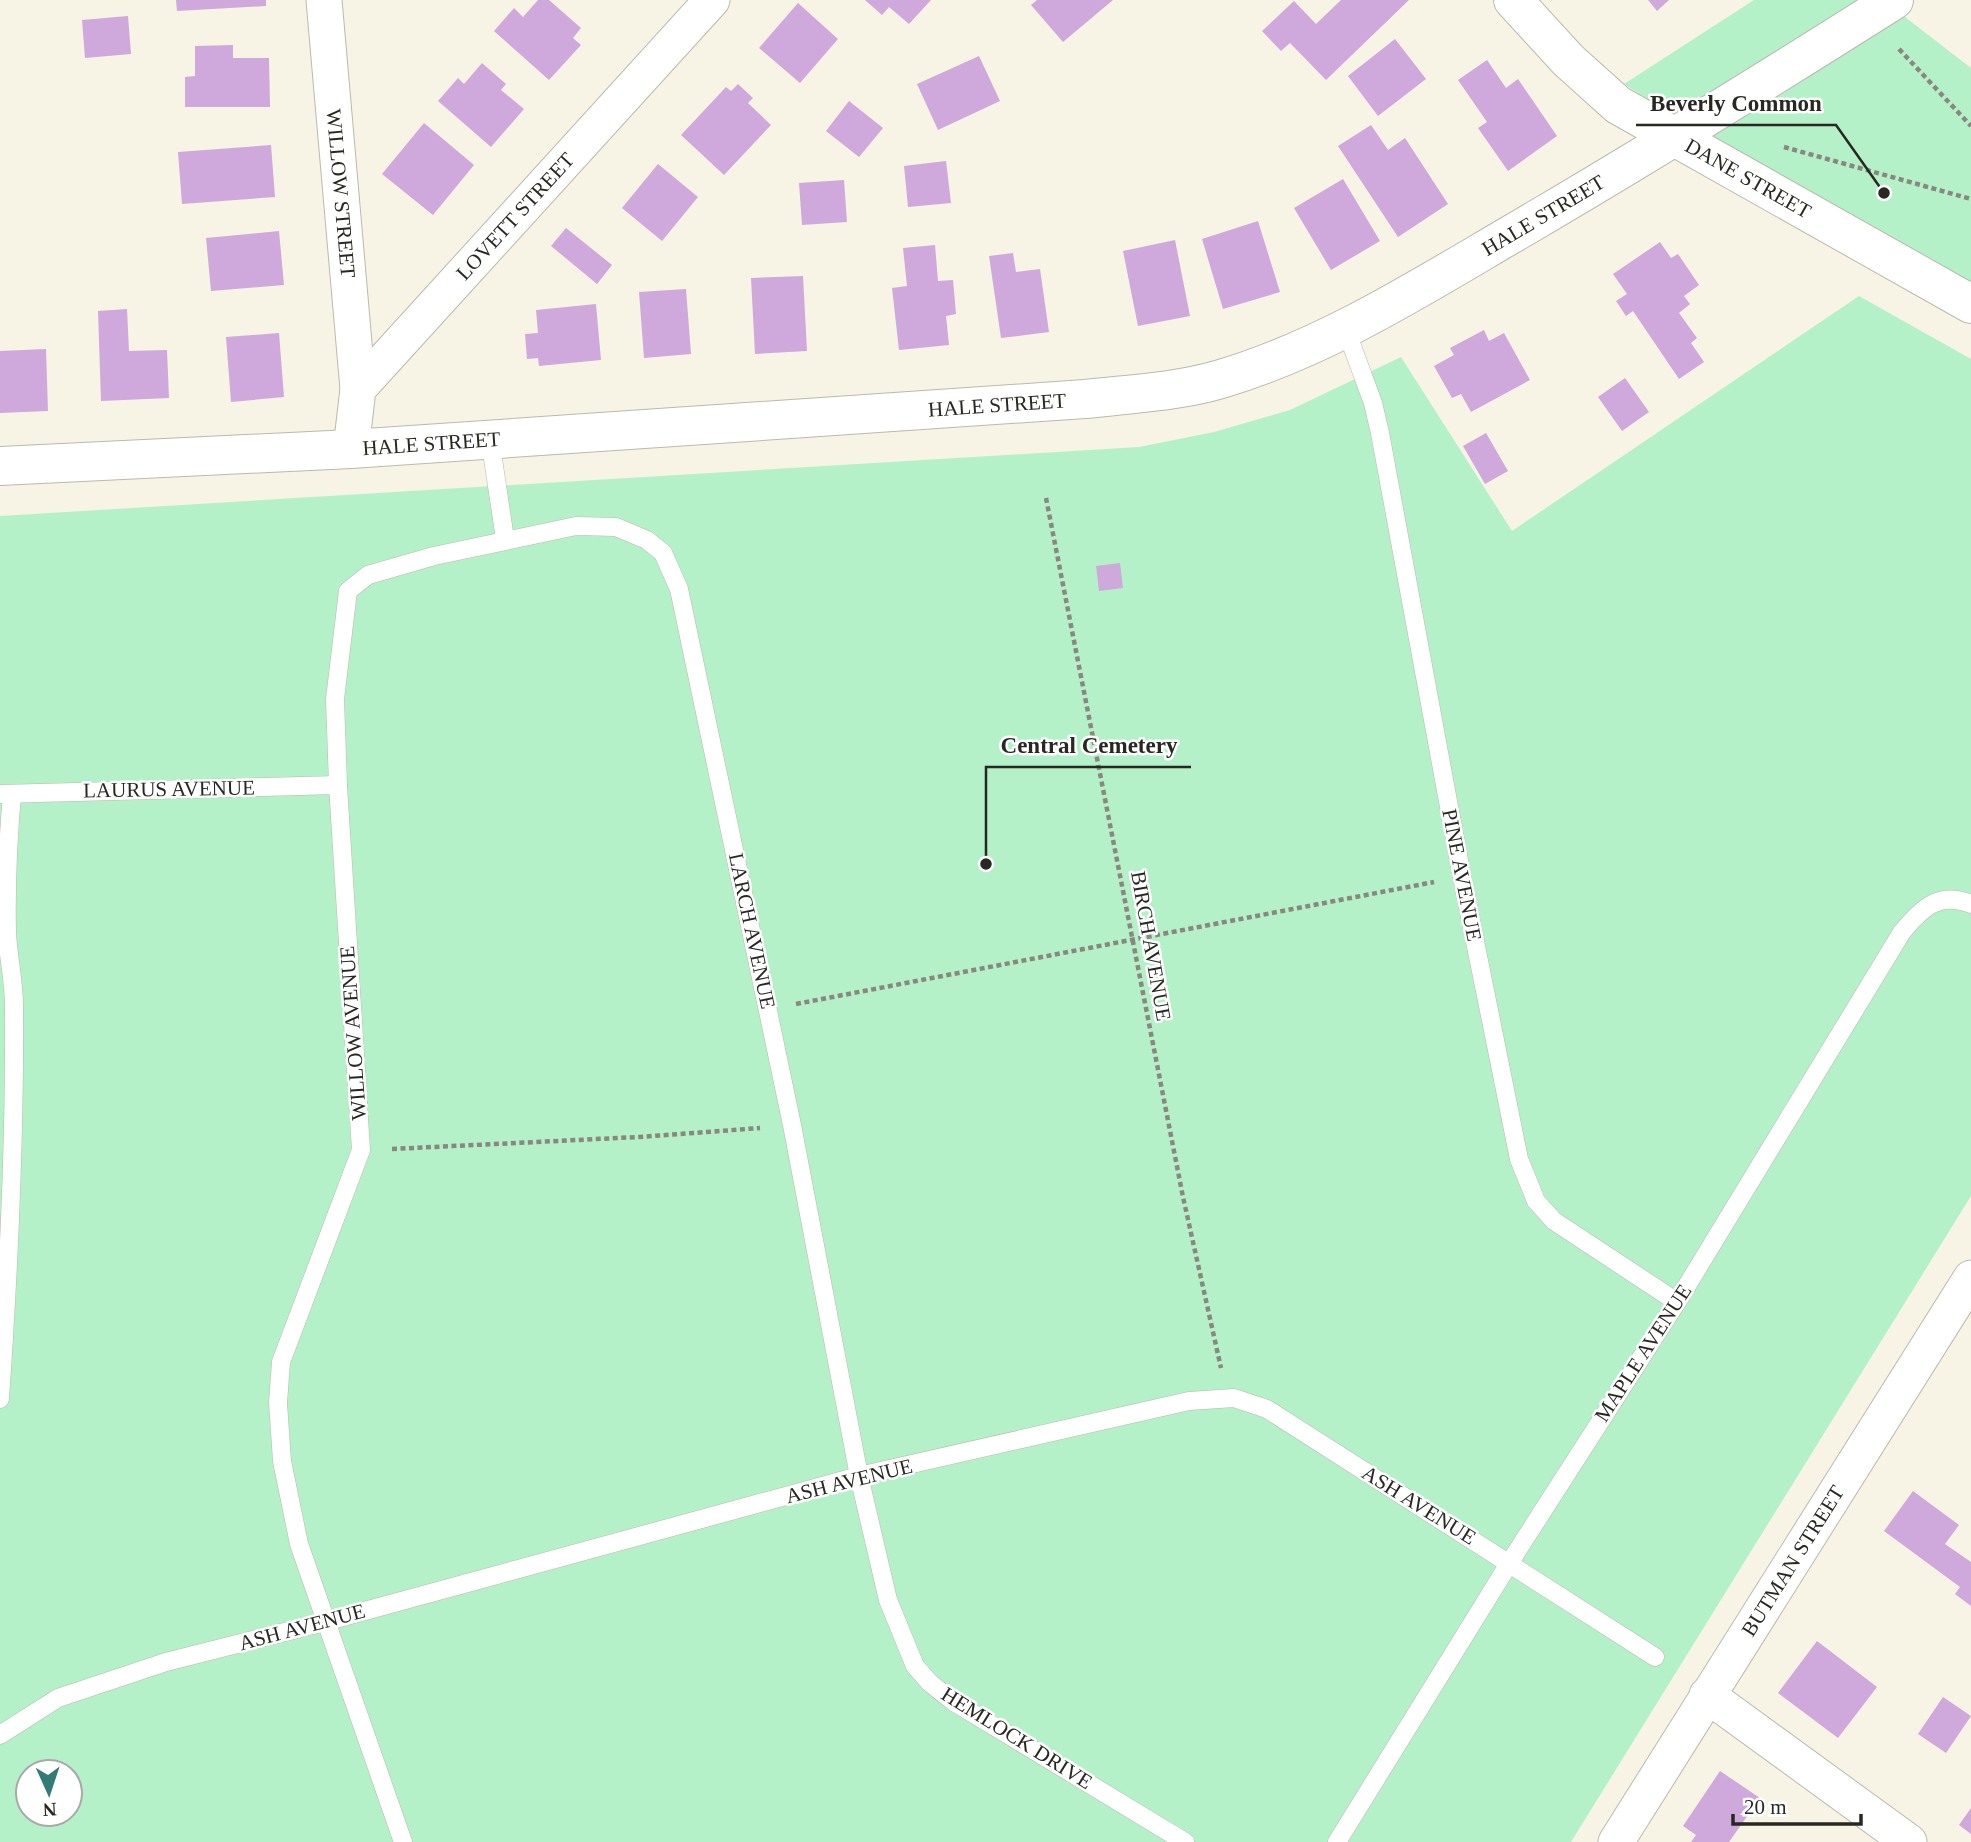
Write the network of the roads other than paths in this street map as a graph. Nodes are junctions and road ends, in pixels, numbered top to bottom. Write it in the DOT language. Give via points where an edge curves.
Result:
graph roads {
  1 [pos="324,0"];
  2 [pos="712,0"];
  3 [pos="1513,0"];
  4 [pos="1894,0"];
  5 [pos="1675,138"];
  6 [pos="1971,304"];
  7 [pos="1345,327"];
  8 [pos="358,388"];
  9 [pos="490,439"];
  10 [pos="351,449"];
  11 [pos="0,466"];
  12 [pos="505,540"];
  13 [pos="338,785"];
  14 [pos="6,794"];
  15 [pos="1971,904"];
  16 [pos="4,932"];
  17 [pos="1971,1279"];
  18 [pos="1677,1302"];
  19 [pos="0,1399"];
  20 [pos="859,1476"];
  21 [pos="1510,1562"];
  22 [pos="328,1622"];
  23 [pos="1655,1657"];
  24 [pos="1707,1695"];
  25 [pos="0,1735"];
  26 [pos="403,1842"];
  27 [pos="1185,1842"];
  28 [pos="1337,1842"];
  29 [pos="1616,1842"];
  30 [pos="1909,1842"];
  1 -- 8 [label="street, WILLOW STREET"];
  2 -- 8 [label="street, LOVETT STREET"];
  3 -- 5 [label="main road, DANE STREET" via="1592,83 1618,105"];
  4 -- 5 [label="main road, HALE STREET"];
  5 -- 6 [label="main road, DANE STREET"];
  5 -- 7 [label="main road, HALE STREET"];
  7 -- 9 [label="main road, HALE STREET" via="1232,375 1157,392"];
  7 -- 18 [label="lane, PINE AVENUE" via="1380,433 1519,1159 1536,1201 1554,1221"];
  8 -- 10 [label="street"];
  9 -- 10 [label="main road, HALE STREET"];
  9 -- 12 [label="lane"];
  10 -- 11 [label="main road, HALE STREET"];
  12 -- 13 [label="lane, WILLOW AVENUE" via="368,575 348,591 335,699"];
  12 -- 20 [label="lane, LARCH AVENUE" via="576,526 616,527 647,540 663,553 682,602 792,1125"];
  13 -- 14 [label="lane, LAURUS AVENUE"];
  13 -- 22 [label="lane, WILLOW AVENUE" via="361,1150 281,1362 278,1403 282,1461 299,1544"];
  14 -- 16 [label="lane"];
  15 -- 18 [label="lane, MAPLE AVENUE" via="1932,902 1902,932"];
  16 -- 19 [label="lane" via="14,1003 8,1292"];
  17 -- 24 [label="street, BUTMAN STREET"];
  18 -- 21 [label="lane, MAPLE AVENUE"];
  20 -- 21 [label="lane, ASH AVENUE" via="1189,1401 1234,1398 1267,1409"];
  20 -- 22 [label="lane, ASH AVENUE"];
  20 -- 27 [label="lane, HEMLOCK DRIVE" via="888,1600 915,1666 930,1683"];
  21 -- 23 [label="lane, ASH AVENUE"];
  21 -- 28 [label="lane, MAPLE AVENUE"];
  22 -- 25 [label="lane, ASH AVENUE" via="166,1662 70,1694"];
  22 -- 26 [label="lane, WILLOW AVENUE"];
  24 -- 29 [label="street, BUTMAN STREET"];
  24 -- 30 [label="street"];
}
